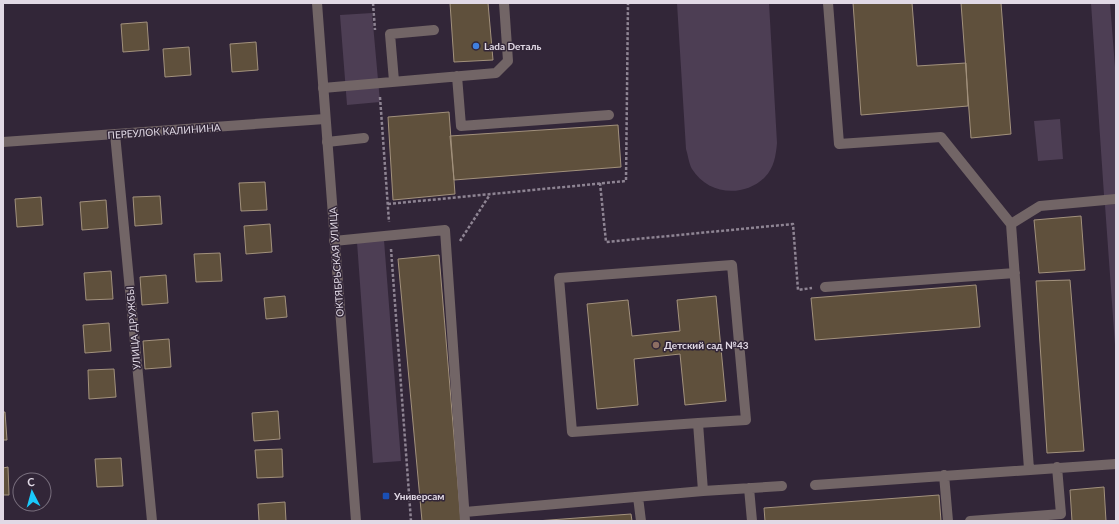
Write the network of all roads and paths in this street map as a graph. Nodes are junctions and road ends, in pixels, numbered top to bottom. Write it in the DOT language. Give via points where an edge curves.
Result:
graph roads {
  1 [pos="317,3"];
  2 [pos="373,3"];
  3 [pos="504,3"];
  4 [pos="628,3"];
  5 [pos="828,3"];
  6 [pos="434,30"];
  7 [pos="375,32"];
  8 [pos="457,76"];
  9 [pos="394,81"];
  10 [pos="379,83"];
  11 [pos="323,88"];
  12 [pos="609,115"];
  13 [pos="325,119"];
  14 [pos="115,134"];
  15 [pos="364,138"];
  16 [pos="3,142"];
  17 [pos="327,142"];
  18 [pos="600,183"];
  19 [pos="489,196"];
  20 [pos="1116,199"];
  21 [pos="388,204"];
  22 [pos="1011,224"];
  23 [pos="390,235"];
  24 [pos="334,241"];
  25 [pos="459,244"];
  26 [pos="1015,273"];
  27 [pos="825,287"];
  28 [pos="698,423"];
  29 [pos="1116,464"];
  30 [pos="1057,467"];
  31 [pos="1029,469"];
  32 [pos="944,475"];
  33 [pos="815,485"];
  34 [pos="782,486"];
  35 [pos="749,488"];
  36 [pos="703,491"];
  37 [pos="638,497"];
  38 [pos="465,517"];
  39 [pos="152,521"];
  40 [pos="356,521"];
  41 [pos="411,521"];
  42 [pos="641,521"];
  43 [pos="752,521"];
  44 [pos="948,521"];
  45 [pos="970,521"];
  1 -- 11 [label="street, ОКТЯБРЬСКАЯ УЛИЦА"];
  2 -- 7 [label="path"];
  3 -- 8 [label="street" via="508,61 496,72"];
  4 -- 18 [label="path" via="626,181"];
  5 -- 22 [label="street" via="839,144 941,137"];
  6 -- 9 [label="street" via="390,34"];
  8 -- 9 [label="street"];
  8 -- 12 [label="street" via="461,126"];
  9 -- 10 [label="street"];
  10 -- 11 [label="street"];
  10 -- 21 [label="path"];
  11 -- 13 [label="street, ОКТЯБРЬСКАЯ УЛИЦА"];
  13 -- 14 [label="street, ПЕРЕУЛОК КАЛИНИНА"];
  13 -- 17 [label="street, ОКТЯБРЬСКАЯ УЛИЦА"];
  14 -- 16 [label="street, ПЕРЕУЛОК КАЛИНИНА"];
  14 -- 39 [label="street, УЛИЦА ДРУЖБЫ"];
  15 -- 17 [label="street"];
  17 -- 24 [label="street, ОКТЯБРЬСКАЯ УЛИЦА"];
  18 -- 19 [label="path"];
  18 -- 27 [label="path" via="606,242 792,224 798,290"];
  19 -- 21 [label="path"];
  19 -- 25 [label="path"];
  20 -- 22 [label="street" via="1040,206"];
  21 -- 23 [label="path"];
  22 -- 26 [label="street"];
  23 -- 24 [label="street"];
  23 -- 38 [label="street" via="445,230"];
  23 -- 41 [label="path"];
  24 -- 40 [label="street, ОКТЯБРЬСКАЯ УЛИЦА"];
  26 -- 27 [label="street"];
  26 -- 31 [label="street"];
  28 -- 28 [label="street" via="572,432 559,278 732,265 746,420"];
  28 -- 36 [label="street"];
  29 -- 30 [label="street"];
  30 -- 31 [label="street"];
  30 -- 45 [label="street" via="1061,514"];
  31 -- 32 [label="street"];
  32 -- 33 [label="street"];
  32 -- 44 [label="street"];
  34 -- 35 [label="street"];
  35 -- 36 [label="street"];
  35 -- 43 [label="street"];
  36 -- 37 [label="street"];
  37 -- 38 [label="street"];
  37 -- 42 [label="street"];
}
